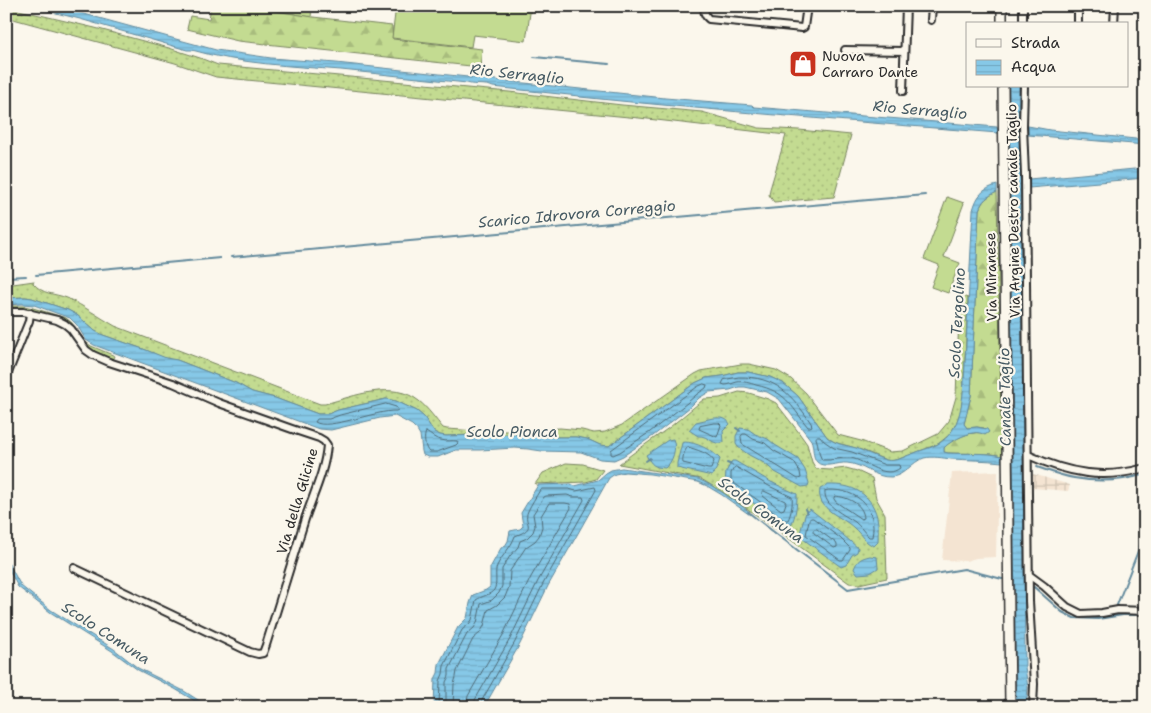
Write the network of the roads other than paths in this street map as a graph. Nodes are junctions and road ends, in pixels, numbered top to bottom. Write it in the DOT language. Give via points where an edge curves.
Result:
graph roads {
  1 [pos="705,6"];
  2 [pos="806,6"];
  3 [pos="906,6"];
  4 [pos="932,6"];
  5 [pos="1002,6"];
  6 [pos="1023,6"];
  7 [pos="1078,6"];
  8 [pos="1115,6"];
  9 [pos="931,20"];
  10 [pos="1002,22"];
  11 [pos="1023,22"];
  12 [pos="1078,22"];
  13 [pos="1114,22"];
  14 [pos="844,50"];
  15 [pos="904,51"];
  16 [pos="1003,88"];
  17 [pos="1024,88"];
  18 [pos="903,91"];
  19 [pos="6,312"];
  20 [pos="30,313"];
  21 [pos="6,378"];
  22 [pos="1028,455"];
  23 [pos="1145,468"];
  24 [pos="74,568"];
  25 [pos="1029,575"];
  26 [pos="1145,611"];
  27 [pos="1010,707"];
  28 [pos="1032,707"];
  1 -- 2 [label="street" via="705,16 709,19 804,27"];
  3 -- 15 [label="street"];
  4 -- 9 [label="street"];
  5 -- 10 [label="main road"];
  6 -- 11 [label="street"];
  7 -- 12 [label="street"];
  8 -- 13 [label="street"];
  14 -- 15 [label="street"];
  15 -- 18 [label="street"];
  16 -- 27 [label="main road, Via Miranese"];
  17 -- 22 [label="street, Via Argine Destro canale Taglio"];
  19 -- 20 [label="street, Via della Glicine"];
  20 -- 21 [label="street"];
  20 -- 24 [label="street, Via della Glicine" via="65,324 94,356 319,438 327,445 322,472 263,653 250,652"];
  22 -- 23 [label="street" via="1087,473"];
  22 -- 25 [label="street, Via Argine Destro canale Taglio"];
  25 -- 26 [label="street" via="1066,608 1081,614"];
  25 -- 28 [label="street, Via Argine Destro canale Taglio" via="1034,684"];
}
